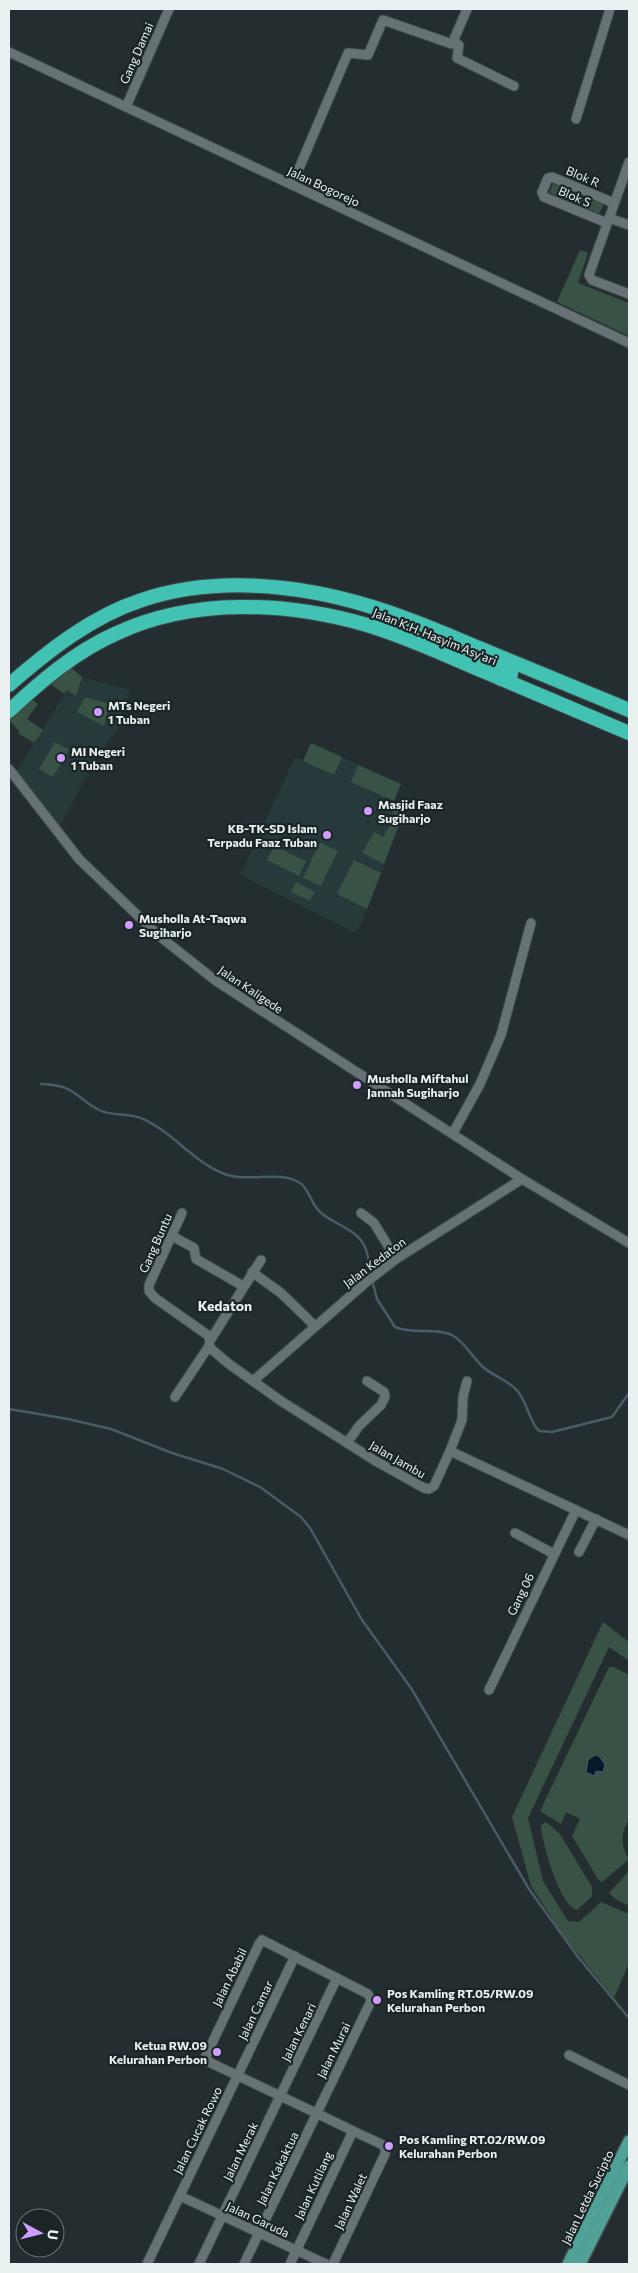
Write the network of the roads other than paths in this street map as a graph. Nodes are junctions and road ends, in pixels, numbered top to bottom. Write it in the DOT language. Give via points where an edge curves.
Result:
graph roads {
  1 [pos="169,9"];
  2 [pos="467,9"];
  3 [pos="610,9"];
  4 [pos="454,42"];
  5 [pos="9,52"];
  6 [pos="514,86"];
  7 [pos="126,107"];
  8 [pos="576,119"];
  9 [pos="629,162"];
  10 [pos="292,185"];
  11 [pos="545,185"];
  12 [pos="614,203"];
  13 [pos="608,221"];
  14 [pos="629,225"];
  15 [pos="629,294"];
  16 [pos="629,343"];
  17 [pos="411,621"];
  18 [pos="531,670"];
  19 [pos="500,678"];
  20 [pos="9,685"];
  21 [pos="629,710"];
  22 [pos="9,711"];
  23 [pos="628,732"];
  24 [pos="9,770"];
  25 [pos="531,923"];
  26 [pos="453,1133"];
  27 [pos="522,1179"];
  28 [pos="182,1213"];
  29 [pos="361,1213"];
  30 [pos="172,1236"];
  31 [pos="629,1243"];
  32 [pos="396,1259"];
  33 [pos="261,1260"];
  34 [pos="252,1272"];
  35 [pos="243,1286"];
  36 [pos="315,1326"];
  37 [pos="210,1342"];
  38 [pos="253,1381"];
  39 [pos="367,1381"];
  40 [pos="467,1381"];
  41 [pos="175,1397"];
  42 [pos="347,1443"];
  43 [pos="450,1451"];
  44 [pos="576,1510"];
  45 [pos="596,1519"];
  46 [pos="515,1533"];
  47 [pos="629,1535"];
  48 [pos="579,1552"];
  49 [pos="554,1554"];
  50 [pos="489,1690"];
  51 [pos="295,1956"];
  52 [pos="337,1978"];
  53 [pos="569,2055"];
  54 [pos="238,2076"];
  55 [pos="629,2085"];
  56 [pos="280,2096"];
  57 [pos="317,2114"];
  58 [pos="353,2131"];
  59 [pos="629,2141"];
  60 [pos="629,2166"];
  61 [pos="180,2196"];
  62 [pos="223,2216"];
  63 [pos="260,2233"];
  64 [pos="297,2250"];
  65 [pos="147,2264"];
  66 [pos="199,2264"];
  67 [pos="244,2264"];
  68 [pos="290,2264"];
  69 [pos="326,2264"];
  70 [pos="333,2264"];
  71 [pos="568,2264"];
  72 [pos="580,2264"];
  1 -- 7 [label="street, Gang Damai"];
  2 -- 4 [label="street"];
  3 -- 8 [label="street"];
  4 -- 6 [label="street" via="459,45 457,58"];
  4 -- 10 [label="street" via="447,43 383,20 368,54 350,52 346,55"];
  5 -- 7 [label="street, Jalan Bogorejo"];
  7 -- 10 [label="street, Jalan Bogorejo"];
  9 -- 12 [label="street"];
  10 -- 16 [label="street, Jalan Bogorejo"];
  11 -- 12 [label="street, Blok R" via="552,177"];
  11 -- 13 [label="street, Blok S" via="544,196"];
  12 -- 13 [label="street"];
  13 -- 14 [label="street"];
  13 -- 15 [label="street" via="590,279"];
  17 -- 18 [label="highway, Jalan K.H. Hasyim Asy'ari"];
  17 -- 19 [label="highway" via="422,634 511,673 510,679"];
  17 -- 20 [label="highway, Jalan K.H. Hasyim Asy'ari" via="355,602 306,591 247,586 202,587 143,599 114,612 66,640"];
  18 -- 21 [label="highway, Jalan K.H. Hasyim Asy'ari"];
  18 -- 23 [label="highway" via="522,671 521,677 615,717"];
  19 -- 22 [label="highway, Jalan K.H. Hasyim Asy'ari" via="349,620 275,609 225,607 166,616 117,633 62,666"];
  19 -- 23 [label="highway, Jalan K.H. Hasyim Asy'ari"];
  24 -- 26 [label="street, Jalan Kaligede" via="79,859 192,963 248,1003"];
  25 -- 26 [label="street" via="501,1035 480,1084"];
  26 -- 27 [label="street, Jalan Kaligede"];
  27 -- 31 [label="street, Jalan Kaligede"];
  27 -- 32 [label="street, Jalan Kedaton"];
  28 -- 30 [label="street, Gang Buntu"];
  29 -- 32 [label="street" via="374,1223"];
  30 -- 35 [label="street" via="194,1248 196,1259"];
  30 -- 37 [label="street, Gang Buntu" via="149,1285 150,1293 207,1334"];
  32 -- 36 [label="street, Jalan Kedaton"];
  33 -- 34 [label="street"];
  34 -- 35 [label="street"];
  34 -- 36 [label="street" via="281,1293"];
  35 -- 37 [label="street"];
  36 -- 38 [label="street, Jalan Kedaton"];
  37 -- 38 [label="street, Gang Buntu" via="222,1358"];
  37 -- 41 [label="street"];
  38 -- 42 [label="street, Jalan Jambu"];
  39 -- 42 [label="street" via="384,1392 385,1397"];
  40 -- 43 [label="street" via="462,1420"];
  42 -- 43 [label="street, Jalan Jambu" via="427,1489 435,1484"];
  43 -- 44 [label="street"];
  44 -- 45 [label="street"];
  44 -- 49 [label="street, Gang 06"];
  45 -- 47 [label="street"];
  45 -- 48 [label="street"];
  46 -- 49 [label="street"];
  49 -- 50 [label="street, Gang 06"];
  51 -- 52 [label="street"];
  51 -- 54 [label="street, Jalan Camar"];
  51 -- 54 [label="street, Jalan Ababil" via="265,1941 260,1942 206,2054 206,2060"];
  52 -- 56 [label="street, Jalan Kenari"];
  52 -- 57 [label="street, Jalan Murai" via="371,1998"];
  53 -- 55 [label="street"];
  54 -- 56 [label="street"];
  54 -- 61 [label="street, Jalan Cucak Rowo"];
  56 -- 57 [label="street"];
  56 -- 62 [label="street, Jalan Merak"];
  57 -- 58 [label="street"];
  57 -- 63 [label="street, Jalan Kakaktua"];
  58 -- 64 [label="street, Jalan Kutilang"];
  58 -- 70 [label="street, Jalan Walet" via="385,2147 385,2154"];
  59 -- 71 [label="main road, Jalan Letda Sucipto"];
  60 -- 72 [label="main road, Jalan Letda Sucipto"];
  61 -- 62 [label="street, Jalan Garuda"];
  61 -- 65 [label="street, Jalan Cucak Rowo"];
  62 -- 63 [label="street, Jalan Garuda"];
  62 -- 66 [label="street, Jalan Merak"];
  63 -- 64 [label="street, Jalan Garuda"];
  63 -- 67 [label="street, Jalan Kakaktua"];
  64 -- 68 [label="street, Jalan Kutilang"];
  64 -- 69 [label="street, Jalan Garuda"];
}
